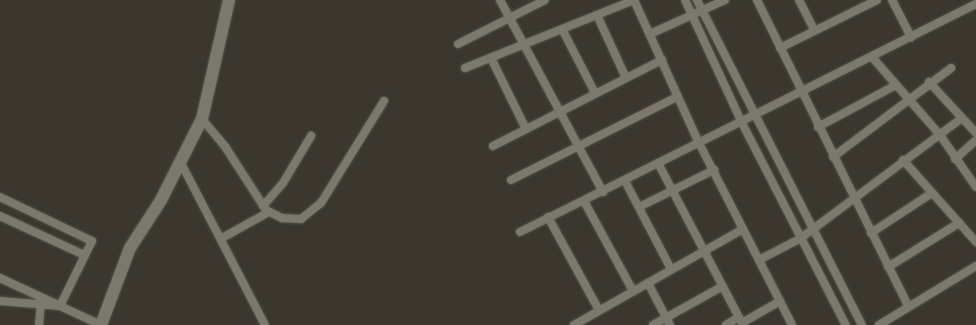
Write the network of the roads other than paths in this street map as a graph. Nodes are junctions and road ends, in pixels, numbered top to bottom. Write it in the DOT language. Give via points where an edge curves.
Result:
graph roads {
  1 [pos="229,0"];
  2 [pos="500,0"];
  3 [pos="545,0"];
  4 [pos="634,0"];
  5 [pos="685,0"];
  6 [pos="697,0"];
  7 [pos="725,0"];
  8 [pos="757,0"];
  9 [pos="799,0"];
  10 [pos="877,0"];
  11 [pos="892,0"];
  12 [pos="976,4"];
  13 [pos="702,12"];
  14 [pos="597,15"];
  15 [pos="509,17"];
  16 [pos="692,17"];
  17 [pos="562,29"];
  18 [pos="814,30"];
  19 [pos="650,34"];
  20 [pos="911,37"];
  21 [pos="458,44"];
  22 [pos="526,44"];
  23 [pos="780,48"];
  24 [pos="872,57"];
  25 [pos="491,58"];
  26 [pos="662,60"];
  27 [pos="465,68"];
  28 [pos="951,68"];
  29 [pos="626,78"];
  30 [pos="929,82"];
  31 [pos="896,85"];
  32 [pos="800,92"];
  33 [pos="595,93"];
  34 [pos="677,97"];
  35 [pos="907,100"];
  36 [pos="384,101"];
  37 [pos="561,111"];
  38 [pos="755,116"];
  39 [pos="962,118"];
  40 [pos="202,119"];
  41 [pos="742,123"];
  42 [pos="818,127"];
  43 [pos="526,129"];
  44 [pos="976,133"];
  45 [pos="940,135"];
  46 [pos="311,136"];
  47 [pos="976,140"];
  48 [pos="699,143"];
  49 [pos="493,146"];
  50 [pos="576,146"];
  51 [pos="833,157"];
  52 [pos="955,159"];
  53 [pos="903,160"];
  54 [pos="181,163"];
  55 [pos="658,163"];
  56 [pos="714,170"];
  57 [pos="511,180"];
  58 [pos="625,181"];
  59 [pos="976,187"];
  60 [pos="603,192"];
  61 [pos="674,193"];
  62 [pos="932,193"];
  63 [pos="0,198"];
  64 [pos="854,199"];
  65 [pos="584,201"];
  66 [pos="263,206"];
  67 [pos="639,207"];
  68 [pos="269,212"];
  69 [pos="0,216"];
  70 [pos="548,217"];
  71 [pos="959,223"];
  72 [pos="743,229"];
  73 [pos="813,229"];
  74 [pos="520,232"];
  75 [pos="871,233"];
  76 [pos="222,238"];
  77 [pos="801,238"];
  78 [pos="976,242"];
  79 [pos="704,251"];
  80 [pos="84,255"];
  81 [pos="759,260"];
  82 [pos="976,266"];
  83 [pos="888,267"];
  84 [pos="672,269"];
  85 [pos="0,278"];
  86 [pos="648,282"];
  87 [pos="722,286"];
  88 [pos="633,291"];
  89 [pos="0,301"];
  90 [pos="780,301"];
  91 [pos="41,304"];
  92 [pos="60,306"];
  93 [pos="908,306"];
  94 [pos="599,310"];
  95 [pos="668,322"];
  96 [pos="741,322"];
  97 [pos="39,325"];
  98 [pos="101,325"];
  99 [pos="265,325"];
  100 [pos="574,325"];
  101 [pos="653,325"];
  102 [pos="726,325"];
  103 [pos="792,325"];
  104 [pos="846,325"];
  105 [pos="862,325"];
  106 [pos="880,325"];
  1 -- 40 [label="street"];
  2 -- 15 [label="street"];
  3 -- 15 [label="street"];
  4 -- 14 [label="street"];
  4 -- 19 [label="street"];
  5 -- 16 [label="street"];
  6 -- 13 [label="street"];
  7 -- 13 [label="street"];
  8 -- 23 [label="street"];
  9 -- 18 [label="street"];
  10 -- 18 [label="street"];
  11 -- 20 [label="street"];
  12 -- 20 [label="street"];
  13 -- 16 [label="street"];
  13 -- 38 [label="street"];
  14 -- 17 [label="street"];
  14 -- 29 [label="street"];
  15 -- 21 [label="street"];
  15 -- 22 [label="street"];
  16 -- 19 [label="street"];
  16 -- 41 [label="street"];
  17 -- 22 [label="street"];
  17 -- 33 [label="street"];
  18 -- 23 [label="street"];
  19 -- 26 [label="street"];
  20 -- 24 [label="street"];
  22 -- 25 [label="street"];
  22 -- 37 [label="street"];
  23 -- 32 [label="street"];
  24 -- 31 [label="street"];
  24 -- 32 [label="street"];
  25 -- 27 [label="street"];
  25 -- 43 [label="street"];
  26 -- 29 [label="street"];
  26 -- 34 [label="street"];
  28 -- 30 [label="street"];
  29 -- 33 [label="street"];
  30 -- 35 [label="street"];
  30 -- 39 [label="street"];
  31 -- 35 [label="street"];
  31 -- 42 [label="street"];
  32 -- 38 [label="street"];
  32 -- 42 [label="street"];
  33 -- 37 [label="street"];
  34 -- 48 [label="street"];
  34 -- 50 [label="street"];
  35 -- 45 [label="street"];
  35 -- 51 [label="street"];
  36 -- 68 [label="street" via="321,203 308,216 292,220"];
  37 -- 43 [label="street"];
  37 -- 50 [label="street"];
  38 -- 41 [label="street"];
  38 -- 73 [label="street"];
  39 -- 44 [label="street"];
  39 -- 45 [label="street"];
  40 -- 54 [label="street"];
  40 -- 66 [label="street" via="226,148"];
  41 -- 48 [label="street"];
  41 -- 77 [label="street"];
  42 -- 51 [label="street"];
  43 -- 49 [label="street"];
  45 -- 52 [label="street"];
  45 -- 53 [label="street"];
  46 -- 66 [label="street" via="283,183"];
  47 -- 52 [label="street"];
  48 -- 55 [label="street"];
  48 -- 56 [label="street"];
  50 -- 57 [label="street"];
  50 -- 60 [label="street"];
  51 -- 64 [label="street"];
  52 -- 59 [label="street"];
  53 -- 62 [label="street"];
  53 -- 64 [label="street"];
  54 -- 76 [label="street"];
  54 -- 98 [label="street" via="130,248"];
  55 -- 58 [label="street"];
  55 -- 61 [label="street"];
  56 -- 61 [label="street"];
  56 -- 72 [label="street"];
  58 -- 60 [label="street"];
  58 -- 67 [label="street"];
  60 -- 65 [label="street"];
  61 -- 67 [label="street"];
  61 -- 79 [label="street"];
  62 -- 71 [label="street"];
  62 -- 75 [label="street"];
  63 -- 80 [label="street" via="92,241"];
  64 -- 73 [label="street"];
  64 -- 75 [label="street"];
  65 -- 70 [label="street"];
  65 -- 88 [label="street"];
  66 -- 68 [label="street"];
  67 -- 84 [label="street"];
  68 -- 76 [label="street"];
  69 -- 80 [label="street"];
  70 -- 74 [label="street"];
  70 -- 94 [label="street"];
  71 -- 78 [label="street"];
  71 -- 83 [label="street"];
  72 -- 79 [label="street"];
  72 -- 81 [label="street"];
  73 -- 77 [label="street"];
  73 -- 105 [label="street"];
  75 -- 83 [label="street"];
  76 -- 99 [label="street"];
  77 -- 81 [label="street"];
  77 -- 104 [label="street"];
  79 -- 84 [label="street"];
  79 -- 87 [label="street"];
  80 -- 92 [label="street"];
  81 -- 90 [label="street"];
  82 -- 93 [label="street"];
  83 -- 93 [label="street"];
  84 -- 86 [label="street"];
  85 -- 92 [label="street"];
  86 -- 88 [label="street"];
  86 -- 95 [label="street"];
  87 -- 95 [label="street"];
  87 -- 96 [label="street"];
  88 -- 94 [label="street"];
  89 -- 91 [label="street"];
  90 -- 96 [label="street"];
  90 -- 103 [label="street"];
  91 -- 92 [label="street"];
  91 -- 97 [label="street"];
  92 -- 98 [label="street"];
  93 -- 106 [label="street"];
  94 -- 100 [label="street"];
  95 -- 101 [label="street"];
  96 -- 102 [label="street"];
}
